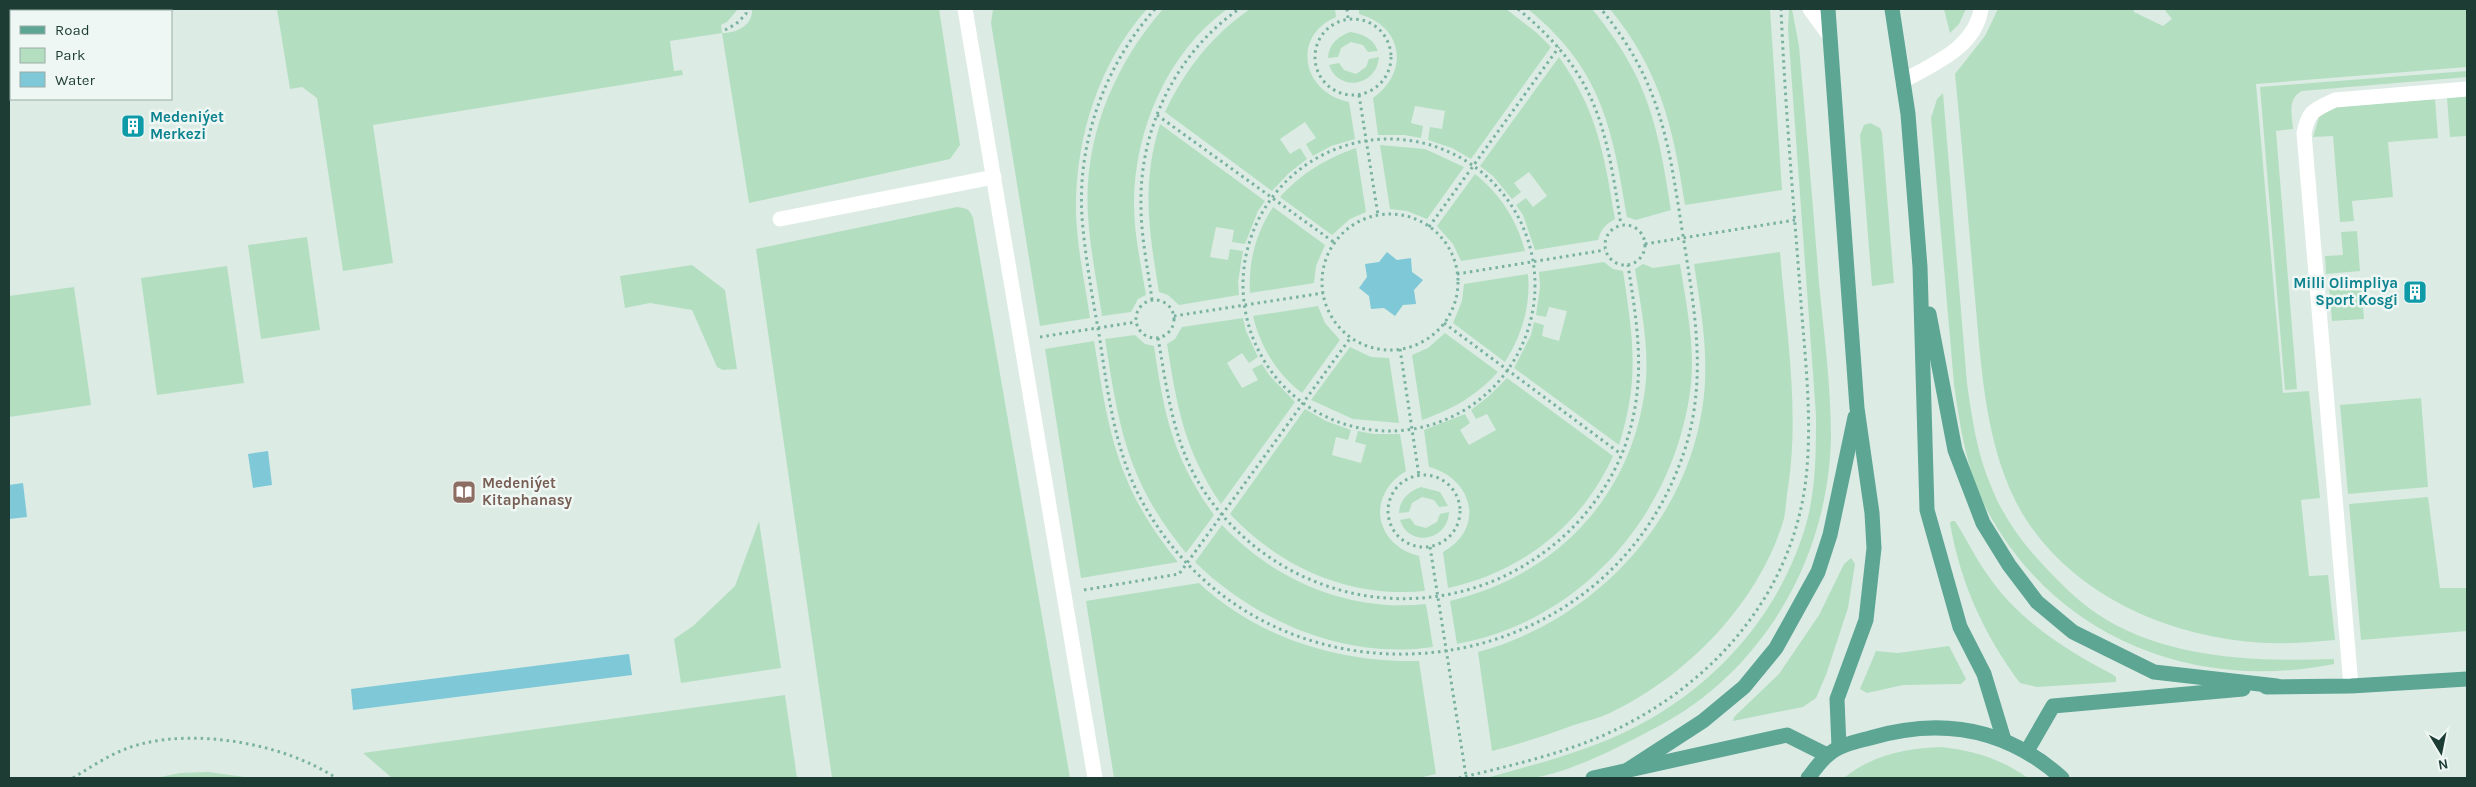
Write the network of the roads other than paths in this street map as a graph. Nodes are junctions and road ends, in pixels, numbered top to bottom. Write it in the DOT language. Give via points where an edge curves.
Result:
graph roads {
  1 [pos="965,9"];
  2 [pos="1810,9"];
  3 [pos="1828,9"];
  4 [pos="1892,9"];
  5 [pos="1981,9"];
  6 [pos="1829,35"];
  7 [pos="1903,81"];
  8 [pos="2467,89"];
  9 [pos="994,177"];
  10 [pos="780,219"];
  11 [pos="1920,267"];
  12 [pos="1857,408"];
  13 [pos="2467,679"];
  14 [pos="2277,686"];
  15 [pos="2351,686"];
  16 [pos="2004,740"];
  17 [pos="1833,751"];
  18 [pos="2027,751"];
  19 [pos="1629,769"];
  20 [pos="1095,778"];
  21 [pos="1593,778"];
  22 [pos="1808,778"];
  23 [pos="2062,778"];
  1 -- 9 [label="street"];
  2 -- 6 [label="street"];
  3 -- 6 [label="main road"];
  4 -- 7 [label="main road"];
  5 -- 7 [label="street" via="1960,48"];
  6 -- 12 [label="main road"];
  7 -- 11 [label="main road"];
  8 -- 15 [label="street" via="2335,100 2307,116 2304,133"];
  9 -- 10 [label="street"];
  9 -- 20 [label="street"];
  11 -- 14 [label="main road" via="1955,450 1983,523 2037,602 2073,632 2154,672"];
  11 -- 16 [label="main road" via="1928,510 1960,626 1984,674"];
  12 -- 17 [label="main road" via="1874,548 1866,620 1837,699"];
  12 -- 19 [label="main road" via="1830,535 1818,572 1776,648 1744,687 1704,721"];
  13 -- 15 [label="main road"];
  14 -- 15 [label="main road"];
  14 -- 18 [label="main road" via="2053,706"];
  16 -- 17 [label="main road" via="1963,729 1920,728 1877,736"];
  16 -- 18 [label="main road"];
  17 -- 19 [label="main road" via="1787,735"];
  17 -- 22 [label="main road"];
  18 -- 23 [label="main road"];
  19 -- 21 [label="main road"];
}
